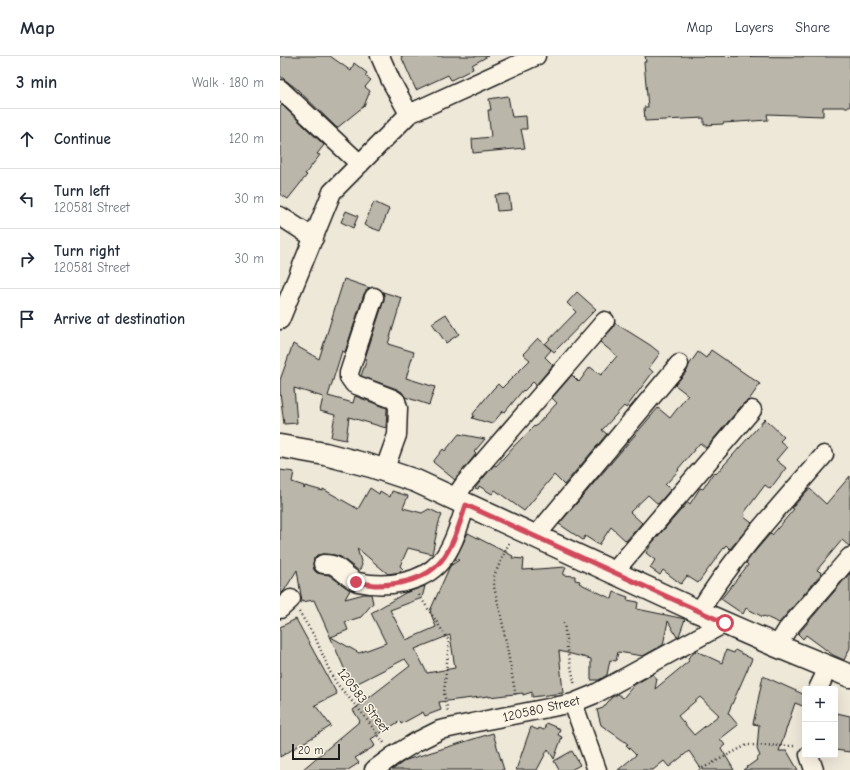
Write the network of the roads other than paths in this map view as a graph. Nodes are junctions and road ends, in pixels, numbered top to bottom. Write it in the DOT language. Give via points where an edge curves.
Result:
graph roads {
  1 [pos="380,56"];
  2 [pos="536,56"];
  3 [pos="280,89"];
  4 [pos="408,114"];
  5 [pos="360,164"];
  6 [pos="280,216"];
  7 [pos="314,238"];
  8 [pos="374,297"];
  9 [pos="280,320"];
  10 [pos="605,321"];
  11 [pos="679,364"];
  12 [pos="752,410"];
  13 [pos="280,446"];
  14 [pos="824,455"];
  15 [pos="384,471"];
  16 [pos="460,502"];
  17 [pos="535,538"];
  18 [pos="850,557"];
  19 [pos="323,564"];
  20 [pos="613,573"];
  21 [pos="699,612"];
  22 [pos="725,623"];
  23 [pos="777,646"];
  24 [pos="828,668"];
  25 [pos="850,676"];
  26 [pos="819,686"];
  27 [pos="576,702"];
  28 [pos="808,758"];
  29 [pos="374,770"];
  30 [pos="597,770"];
  31 [pos="814,770"];
  1 -- 4 [label="street"];
  2 -- 4 [label="street"];
  3 -- 5 [label="street"];
  4 -- 5 [label="street"];
  5 -- 7 [label="street" via="332,192"];
  6 -- 7 [label="street"];
  7 -- 9 [label="street"];
  8 -- 15 [label="street" via="349,377 354,384 393,399 397,404 397,435"];
  10 -- 16 [label="street" via="465,483"];
  11 -- 17 [label="street"];
  12 -- 20 [label="street"];
  13 -- 15 [label="street" via="326,454"];
  14 -- 21 [label="street" via="716,584"];
  15 -- 16 [label="street"];
  16 -- 17 [label="street"];
  16 -- 19 [label="street" via="450,546 441,561 410,581 376,585 356,582 334,566"];
  17 -- 20 [label="street"];
  18 -- 23 [label="street" via="787,630"];
  20 -- 21 [label="street"];
  21 -- 22 [label="street"];
  22 -- 23 [label="street"];
  22 -- 27 [label="street, 120580 Street"];
  23 -- 24 [label="street"];
  24 -- 25 [label="street"];
  24 -- 26 [label="street"];
  27 -- 29 [label="street, 120580 Street" via="440,730 416,742"];
  27 -- 30 [label="street"];
  28 -- 31 [label="street"];
}
